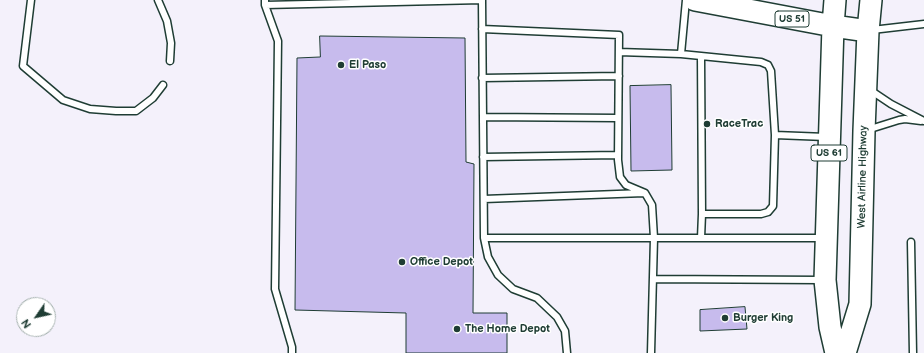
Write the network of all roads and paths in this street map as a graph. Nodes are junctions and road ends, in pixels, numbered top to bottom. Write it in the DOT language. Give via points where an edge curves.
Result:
graph roads {
  1 [pos="31,0"];
  2 [pos="158,0"];
  3 [pos="482,0"];
  4 [pos="686,0"];
  5 [pos="695,0"];
  6 [pos="835,0"];
  7 [pos="871,0"];
  8 [pos="265,2"];
  9 [pos="924,24"];
  10 [pos="833,26"];
  11 [pos="482,29"];
  12 [pos="868,31"];
  13 [pos="619,52"];
  14 [pos="681,54"];
  15 [pos="701,56"];
  16 [pos="170,61"];
  17 [pos="619,76"];
  18 [pos="482,78"];
  19 [pos="163,85"];
  20 [pos="866,87"];
  21 [pos="483,117"];
  22 [pos="618,118"];
  23 [pos="924,121"];
  24 [pos="864,131"];
  25 [pos="775,136"];
  26 [pos="829,137"];
  27 [pos="618,155"];
  28 [pos="483,157"];
  29 [pos="645,193"];
  30 [pos="484,199"];
  31 [pos="702,214"];
  32 [pos="484,238"];
  33 [pos="654,238"];
  34 [pos="701,238"];
  35 [pos="826,238"];
  36 [pos="911,242"];
  37 [pos="653,279"];
  38 [pos="825,280"];
  39 [pos="292,353"];
  40 [pos="567,353"];
  41 [pos="651,353"];
  42 [pos="836,353"];
  43 [pos="845,353"];
  44 [pos="913,353"];
  1 -- 19 [label="lane" via="23,66 63,100 90,109 136,111"];
  2 -- 16 [label="lane" via="167,21 171,43"];
  3 -- 8 [label="lane"];
  3 -- 11 [label="lane"];
  4 -- 14 [label="lane"];
  5 -- 10 [label="highway, US 51" via="752,8"];
  6 -- 10 [label="highway, US 61"];
  7 -- 12 [label="highway, West Airline Highway / US 61"];
  8 -- 39 [label="lane" via="278,41 275,289"];
  9 -- 12 [label="lane"];
  10 -- 12 [label="highway, US 51"];
  10 -- 26 [label="highway, US 61"];
  11 -- 13 [label="lane" via="619,35"];
  11 -- 18 [label="lane"];
  12 -- 20 [label="highway, West Airline Highway / US 61"];
  13 -- 14 [label="lane"];
  13 -- 17 [label="lane"];
  14 -- 15 [label="lane"];
  15 -- 25 [label="lane" via="761,62 768,65 771,71"];
  15 -- 31 [label="lane"];
  17 -- 18 [label="lane"];
  17 -- 22 [label="lane"];
  18 -- 21 [label="lane"];
  20 -- 23 [label="lane" via="891,104"];
  20 -- 24 [label="highway, West Airline Highway / US 61"];
  21 -- 22 [label="lane"];
  21 -- 28 [label="lane"];
  22 -- 27 [label="lane"];
  23 -- 24 [label="lane" via="899,120"];
  24 -- 43 [label="highway, West Airline Highway / US 61" via="860,304"];
  25 -- 26 [label="lane"];
  25 -- 31 [label="lane" via="772,206 768,212"];
  26 -- 35 [label="highway, US 61"];
  27 -- 28 [label="lane"];
  27 -- 29 [label="lane" via="620,177 626,185"];
  28 -- 30 [label="lane"];
  29 -- 30 [label="lane"];
  29 -- 33 [label="lane" via="652,205"];
  30 -- 32 [label="lane"];
  31 -- 34 [label="lane"];
  32 -- 33 [label="lane"];
  32 -- 40 [label="lane" via="488,257 498,275 513,289 537,298 557,317 565,331"];
  33 -- 34 [label="lane"];
  33 -- 37 [label="lane"];
  34 -- 35 [label="lane"];
  35 -- 38 [label="highway, US 61"];
  36 -- 44 [label="lane"];
  37 -- 38 [label="lane"];
  37 -- 41 [label="lane"];
  38 -- 42 [label="highway, US 61" via="830,327"];
}
